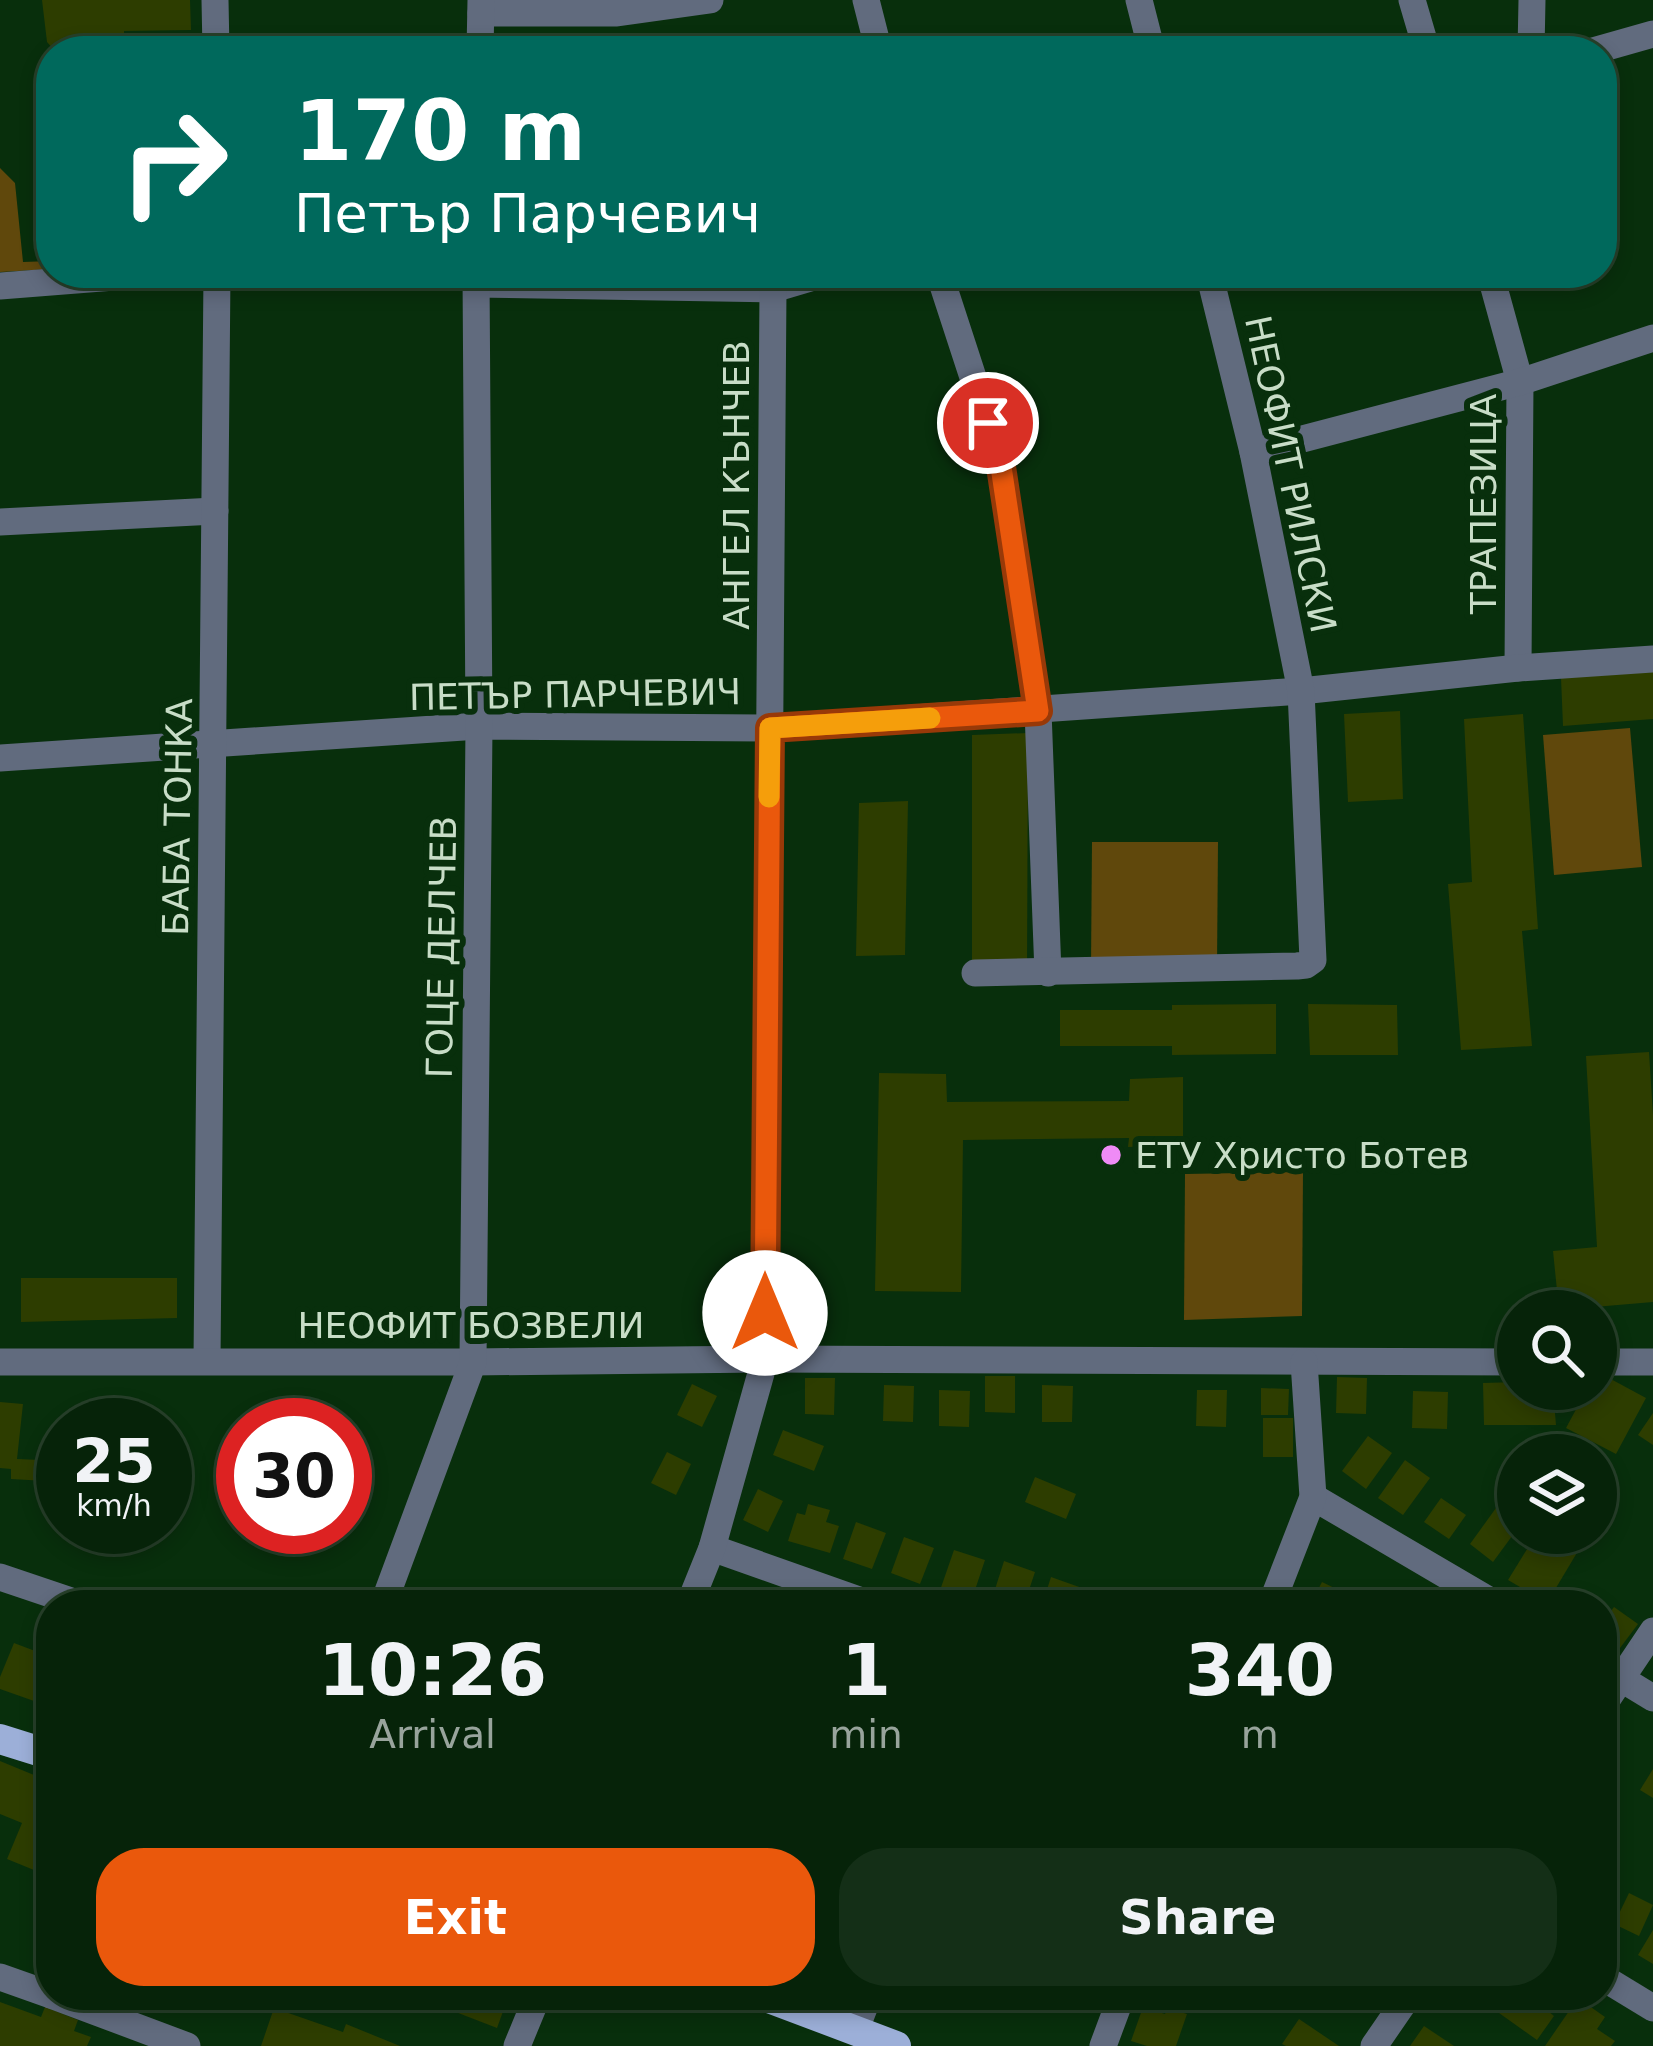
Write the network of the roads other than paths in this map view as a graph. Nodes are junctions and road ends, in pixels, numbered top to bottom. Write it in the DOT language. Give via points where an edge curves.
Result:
graph roads {
  1 [pos="215,0"];
  2 [pos="710,0"];
  3 [pos="866,0"];
  4 [pos="1139,0"];
  5 [pos="1412,0"];
  6 [pos="1532,0"];
  7 [pos="481,6"];
  8 [pos="1653,34"];
  9 [pos="216,36"];
  10 [pos="480,36"];
  11 [pos="876,36"];
  12 [pos="1148,36"];
  13 [pos="1423,36"];
  14 [pos="1532,36"];
  15 [pos="1617,44"];
  16 [pos="36,283"];
  17 [pos="0,286"];
  18 [pos="217,288"];
  19 [pos="476,288"];
  20 [pos="746,288"];
  21 [pos="776,288"];
  22 [pos="944,288"];
  23 [pos="1213,288"];
  24 [pos="1494,288"];
  25 [pos="773,289"];
  26 [pos="1653,338"];
  27 [pos="1520,382"];
  28 [pos="1253,452"];
  29 [pos="215,511"];
  30 [pos="0,522"];
  31 [pos="1653,659"];
  32 [pos="1518,668"];
  33 [pos="1301,691"];
  34 [pos="1038,711"];
  35 [pos="479,726"];
  36 [pos="770,728"];
  37 [pos="214,743"];
  38 [pos="0,758"];
  39 [pos="975,973"];
  40 [pos="1048,973"];
  41 [pos="765,1358"];
  42 [pos="207,1361"];
  43 [pos="0,1362"];
  44 [pos="1304,1362"];
  45 [pos="1497,1362"];
  46 [pos="1617,1362"];
  47 [pos="1653,1362"];
  48 [pos="473,1363"];
  49 [pos="1313,1497"];
  50 [pos="712,1548"];
  51 [pos="0,1577"];
  52 [pos="38,1590"];
  53 [pos="388,1590"];
  54 [pos="695,1590"];
  55 [pos="831,1590"];
  56 [pos="1277,1590"];
  57 [pos="1471,1590"];
  58 [pos="1653,1631"];
  59 [pos="1617,1667"];
  60 [pos="1617,1675"];
  61 [pos="1653,1698"];
  62 [pos="0,1739"];
  63 [pos="36,1750"];
  64 [pos="0,1977"];
  65 [pos="1617,1985"];
  66 [pos="36,1990"];
  67 [pos="1653,2008"];
  68 [pos="91,2010"];
  69 [pos="532,2010"];
  70 [pos="800,2010"];
  71 [pos="863,2010"];
  72 [pos="1116,2010"];
  73 [pos="1399,2010"];
  74 [pos="855,2031"];
  75 [pos="188,2046"];
  76 [pos="518,2046"];
  77 [pos="896,2046"];
  78 [pos="1103,2046"];
  79 [pos="1374,2046"];
  1 -- 9 [label="street"];
  2 -- 7 [label="street" via="617,13"];
  3 -- 11 [label="street"];
  4 -- 12 [label="street"];
  5 -- 13 [label="street"];
  6 -- 14 [label="street"];
  7 -- 10 [label="street"];
  8 -- 15 [label="street"];
  16 -- 17 [label="street"];
  18 -- 29 [label="street, БАБА ТОНКА"];
  19 -- 35 [label="street, ГОЦЕ ДЕЛЧЕВ"];
  20 -- 25 [label="street"];
  21 -- 25 [label="street"];
  22 -- 34 [label="street" via="1000,460"];
  23 -- 28 [label="street, НЕОФИТ РИЛСКИ"];
  24 -- 27 [label="street, ТРАПЕЗИЦА"];
  25 -- 36 [label="street, АНГЕЛ КЪНЧЕВ"];
  26 -- 27 [label="street"];
  27 -- 28 [label="street"];
  27 -- 32 [label="street, ТРАПЕЗИЦА"];
  28 -- 33 [label="street, НЕОФИТ РИЛСКИ"];
  29 -- 30 [label="street"];
  29 -- 37 [label="street, БАБА ТОНКА"];
  31 -- 32 [label="street, ПЕТЪР ПАРЧЕВИЧ"];
  32 -- 33 [label="street, ПЕТЪР ПАРЧЕВИЧ"];
  33 -- 34 [label="street, ПЕТЪР ПАРЧЕВИЧ"];
  33 -- 40 [label="street, НЕОФИТ РИЛСКИ" via="1313,960"];
  34 -- 36 [label="street, ПЕТЪР ПАРЧЕВИЧ"];
  34 -- 40 [label="street"];
  35 -- 36 [label="street, ПЕТЪР ПАРЧЕВИЧ"];
  35 -- 37 [label="street, ПЕТЪР ПАРЧЕВИЧ"];
  35 -- 48 [label="street, ГОЦЕ ДЕЛЧЕВ"];
  36 -- 41 [label="street, АНГЕЛ КЪНЧЕВ"];
  37 -- 38 [label="street, ПЕТЪР ПАРЧЕВИЧ"];
  37 -- 42 [label="street, БАБА ТОНКА"];
  39 -- 40 [label="street"];
  41 -- 44 [label="street, НЕОФИТ БОЗВЕЛИ"];
  41 -- 48 [label="street, НЕОФИТ БОЗВЕЛИ"];
  41 -- 50 [label="street, АНГЕЛ КЪНЧЕВ"];
  42 -- 43 [label="street, НЕОФИТ БОЗВЕЛИ"];
  42 -- 48 [label="street, НЕОФИТ БОЗВЕЛИ"];
  44 -- 45 [label="street, НЕОФИТ БОЗВЕЛИ"];
  44 -- 49 [label="street"];
  46 -- 47 [label="street"];
  48 -- 53 [label="street, ГОЦЕ ДЕЛЧЕВ"];
  49 -- 56 [label="street"];
  49 -- 57 [label="street"];
  50 -- 54 [label="street, АНГЕЛ КЪНЧЕВ"];
  50 -- 55 [label="street"];
  51 -- 52 [label="street"];
  58 -- 59 [label="street"];
  60 -- 61 [label="street"];
  62 -- 63 [label="main road"];
  64 -- 66 [label="street"];
  65 -- 67 [label="street"];
  68 -- 75 [label="street"];
  69 -- 76 [label="street"];
  70 -- 74 [label="main road"];
  71 -- 74 [label="street"];
  72 -- 78 [label="street"];
  73 -- 79 [label="street"];
  74 -- 77 [label="main road"];
}
